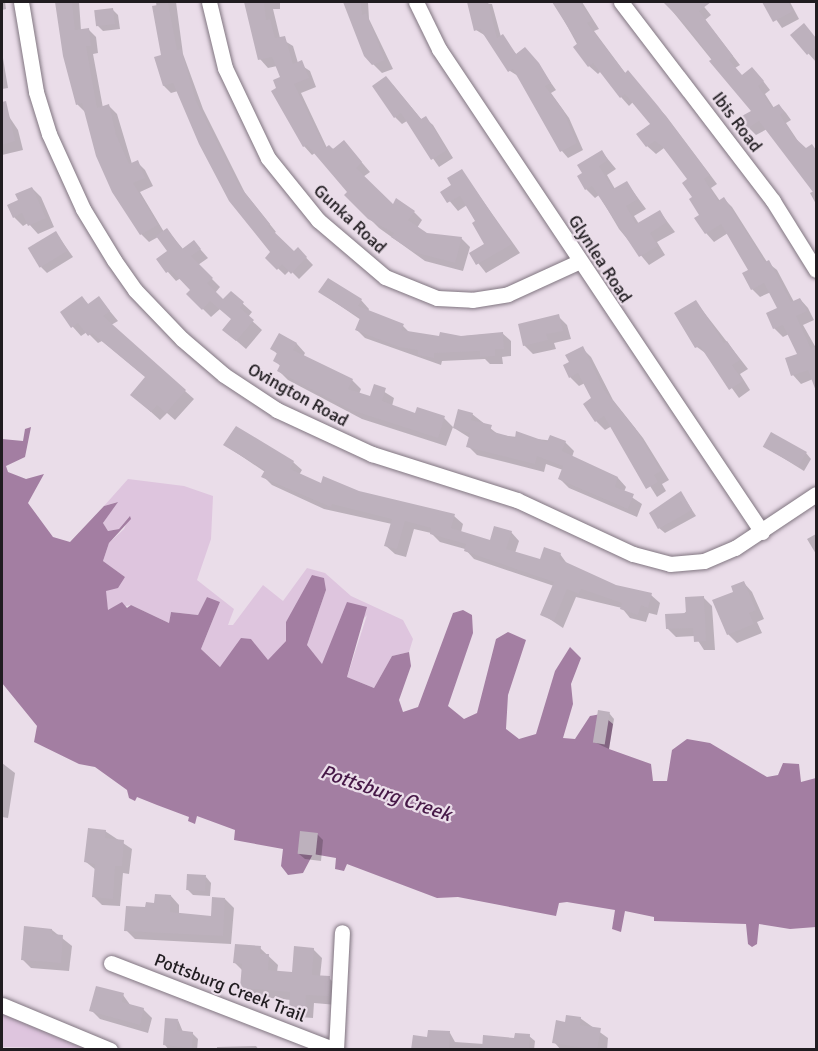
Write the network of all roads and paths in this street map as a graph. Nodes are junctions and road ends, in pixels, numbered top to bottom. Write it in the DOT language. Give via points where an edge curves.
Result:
graph roads {
  1 [pos="21,2"];
  2 [pos="209,2"];
  3 [pos="416,2"];
  4 [pos="621,2"];
  5 [pos="578,262"];
  6 [pos="816,270"];
  7 [pos="816,494"];
  8 [pos="762,532"];
  9 [pos="342,932"];
  10 [pos="111,963"];
  11 [pos="2,1005"];
  12 [pos="110,1050"];
  13 [pos="335,1050"];
  1 -- 8 [label="street, Ovington Road" via="36,92 49,134 83,209 141,297 224,375 277,410 331,438 517,500 651,560 684,565 704,561"];
  2 -- 5 [label="street, Gunka Road" via="225,68 268,158 318,220 385,277 437,298 472,300 508,294"];
  3 -- 5 [label="street, Glynlea Road" via="439,49"];
  4 -- 6 [label="street, Ibis Road" via="773,201"];
  5 -- 8 [label="street, Glynlea Road"];
  7 -- 8 [label="street, Ovington Road"];
  9 -- 13 [label="street"];
  10 -- 13 [label="street, Pottsburg Creek Trail"];
  11 -- 12 [label="street"];
}
